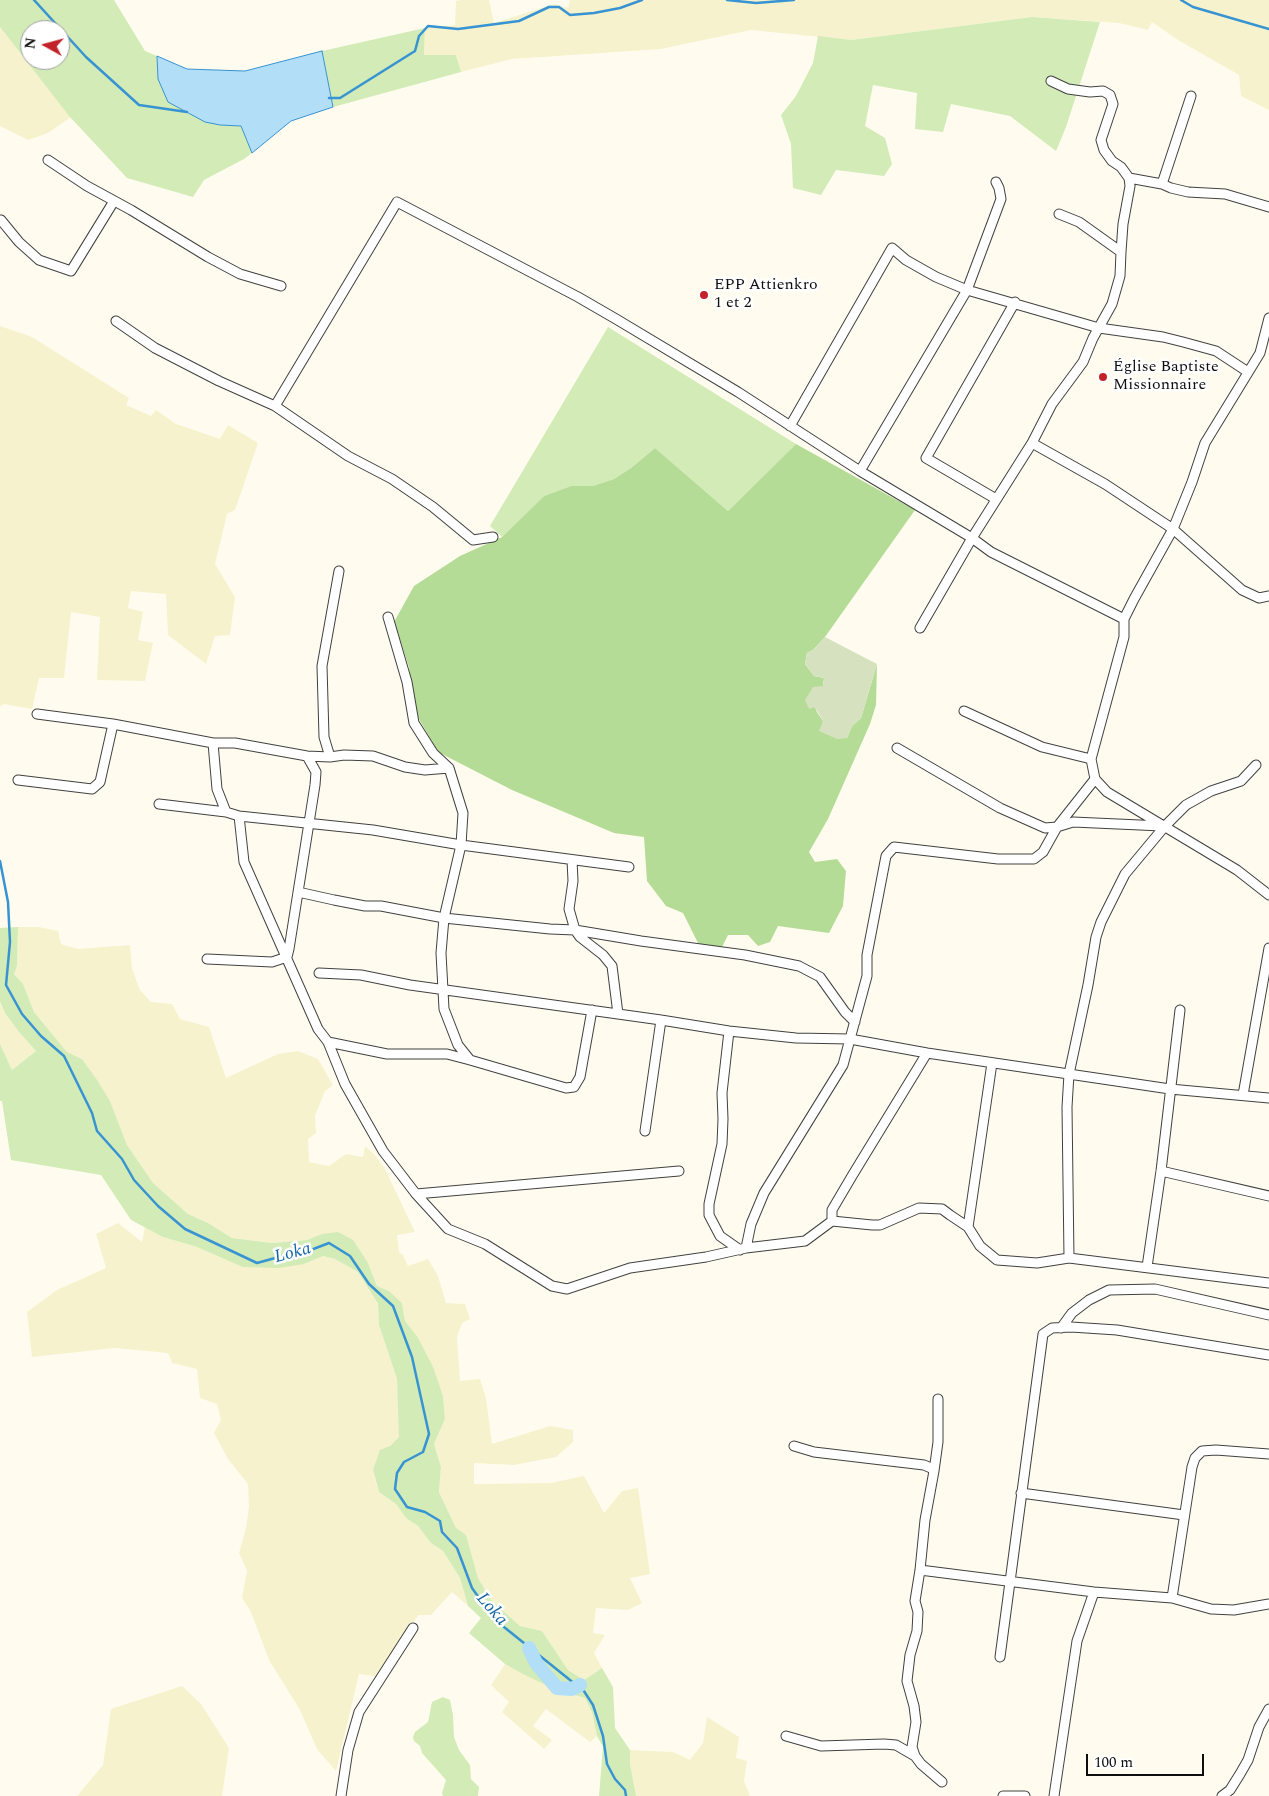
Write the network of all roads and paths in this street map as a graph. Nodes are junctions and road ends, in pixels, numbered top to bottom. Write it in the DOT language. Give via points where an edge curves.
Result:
graph roads {
  1 [pos="1051,81"];
  2 [pos="1191,96"];
  3 [pos="48,160"];
  4 [pos="1129,178"];
  5 [pos="996,182"];
  6 [pos="1162,184"];
  7 [pos="114,201"];
  8 [pos="1269,207"];
  9 [pos="1059,214"];
  10 [pos="0,220"];
  11 [pos="1121,252"];
  12 [pos="281,286"];
  13 [pos="967,290"];
  14 [pos="1014,302"];
  15 [pos="1269,318"];
  16 [pos="116,321"];
  17 [pos="1099,328"];
  18 [pos="1260,353"];
  19 [pos="1269,356"];
  20 [pos="1248,372"];
  21 [pos="275,406"];
  22 [pos="790,426"];
  23 [pos="1032,443"];
  24 [pos="860,471"];
  25 [pos="996,498"];
  26 [pos="1173,529"];
  27 [pos="493,537"];
  28 [pos="972,538"];
  29 [pos="339,571"];
  30 [pos="1269,596"];
  31 [pos="388,617"];
  32 [pos="1124,620"];
  33 [pos="920,628"];
  34 [pos="964,710"];
  35 [pos="37,714"];
  36 [pos="113,724"];
  37 [pos="213,743"];
  38 [pos="897,748"];
  39 [pos="307,756"];
  40 [pos="330,757"];
  41 [pos="1091,759"];
  42 [pos="1256,765"];
  43 [pos="450,768"];
  44 [pos="1095,779"];
  45 [pos="18,780"];
  46 [pos="159,804"];
  47 [pos="226,812"];
  48 [pos="239,816"];
  49 [pos="308,823"];
  50 [pos="1165,826"];
  51 [pos="1057,827"];
  52 [pos="461,845"];
  53 [pos="572,860"];
  54 [pos="629,867"];
  55 [pos="298,892"];
  56 [pos="1269,895"];
  57 [pos="444,918"];
  58 [pos="575,930"];
  59 [pos="1269,948"];
  60 [pos="287,957"];
  61 [pos="207,960"];
  62 [pos="319,973"];
  63 [pos="442,989"];
  64 [pos="592,1010"];
  65 [pos="1180,1010"];
  66 [pos="618,1014"];
  67 [pos="662,1020"];
  68 [pos="855,1022"];
  69 [pos="729,1031"];
  70 [pos="850,1039"];
  71 [pos="328,1042"];
  72 [pos="927,1053"];
  73 [pos="470,1060"];
  74 [pos="992,1063"];
  75 [pos="1069,1074"];
  76 [pos="1170,1089"];
  77 [pos="1243,1095"];
  78 [pos="1269,1098"];
  79 [pos="645,1131"];
  80 [pos="679,1171"];
  81 [pos="1161,1171"];
  82 [pos="416,1194"];
  83 [pos="1269,1196"];
  84 [pos="832,1221"];
  85 [pos="968,1227"];
  86 [pos="743,1249"];
  87 [pos="1069,1258"];
  88 [pos="1147,1267"];
  89 [pos="1269,1283"];
  90 [pos="1269,1314"];
  91 [pos="1061,1328"];
  92 [pos="1269,1354"];
  93 [pos="938,1399"];
  94 [pos="794,1446"];
  95 [pos="1269,1454"];
  96 [pos="934,1471"];
  97 [pos="1021,1493"];
  98 [pos="1184,1516"];
  99 [pos="920,1570"];
  100 [pos="1010,1582"];
  101 [pos="1094,1592"];
  102 [pos="1172,1598"];
  103 [pos="1269,1604"];
  104 [pos="413,1628"];
  105 [pos="1000,1657"];
  106 [pos="1269,1709"];
  107 [pos="913,1735"];
  108 [pos="786,1736"];
  109 [pos="896,1745"];
  110 [pos="915,1756"];
  111 [pos="942,1782"];
  112 [pos="341,1796"];
  113 [pos="1003,1796"];
  114 [pos="1025,1796"];
  115 [pos="1054,1796"];
  116 [pos="1222,1796"];
  1 -- 4 [label="street" via="1068,89 1103,91 1110,95 1113,104 1101,140 1112,161"];
  2 -- 6 [label="street"];
  3 -- 7 [label="street"];
  4 -- 6 [label="street"];
  4 -- 11 [label="street"];
  5 -- 13 [label="street" via="1001,199"];
  6 -- 8 [label="street" via="1188,192 1226,194"];
  7 -- 10 [label="street" via="71,271 39,260"];
  7 -- 12 [label="street" via="240,274"];
  9 -- 11 [label="street" via="1079,222"];
  11 -- 17 [label="street" via="1120,276 1112,304"];
  13 -- 14 [label="street"];
  13 -- 22 [label="street" via="936,277 892,248"];
  13 -- 24 [label="street"];
  14 -- 17 [label="street"];
  14 -- 25 [label="street" via="926,458"];
  15 -- 18 [label="street"];
  16 -- 21 [label="street" via="155,348"];
  17 -- 20 [label="street" via="1163,337 1216,351"];
  17 -- 23 [label="street" via="1083,362 1052,404"];
  18 -- 19 [label="street"];
  18 -- 20 [label="street"];
  20 -- 26 [label="street" via="1205,443"];
  21 -- 22 [label="street" via="398,202 585,301"];
  21 -- 27 [label="street" via="348,456 392,479 473,540"];
  22 -- 24 [label="street"];
  23 -- 25 [label="street"];
  23 -- 26 [label="street" via="1105,484"];
  24 -- 28 [label="street"];
  25 -- 28 [label="street"];
  26 -- 30 [label="street" via="1242,590 1259,598"];
  26 -- 32 [label="street"];
  28 -- 32 [label="street" via="991,552"];
  28 -- 33 [label="street"];
  29 -- 40 [label="street" via="322,666 324,738"];
  31 -- 43 [label="street" via="407,682 414,723 433,753"];
  32 -- 41 [label="street" via="1124,637"];
  34 -- 41 [label="street" via="1042,747"];
  35 -- 36 [label="street"];
  36 -- 37 [label="street"];
  36 -- 45 [label="street" via="100,782 92,789"];
  37 -- 39 [label="street" via="235,743"];
  37 -- 47 [label="street" via="217,789"];
  38 -- 51 [label="street" via="1000,808 1045,828"];
  39 -- 40 [label="street"];
  39 -- 49 [label="street" via="316,772"];
  40 -- 43 [label="street" via="373,756 412,768"];
  41 -- 44 [label="street"];
  42 -- 50 [label="street" via="1241,781 1211,791 1186,805"];
  43 -- 52 [label="street" via="463,813"];
  44 -- 50 [label="street" via="1107,792"];
  44 -- 51 [label="street"];
  46 -- 47 [label="street"];
  47 -- 48 [label="street"];
  48 -- 49 [label="street"];
  48 -- 60 [label="street" via="244,862"];
  49 -- 52 [label="street"];
  49 -- 55 [label="street"];
  50 -- 51 [label="street" via="1073,822"];
  50 -- 56 [label="street" via="1237,870"];
  50 -- 75 [label="street" via="1124,874 1101,922"];
  51 -- 68 [label="street" via="1043,852 1034,859 998,859 894,847 886,856 866,955 867,976"];
  52 -- 53 [label="street"];
  52 -- 57 [label="street"];
  53 -- 54 [label="street"];
  53 -- 58 [label="street" via="569,909"];
  55 -- 57 [label="street"];
  55 -- 60 [label="street"];
  57 -- 58 [label="street"];
  57 -- 63 [label="street"];
  58 -- 66 [label="street" via="612,966"];
  58 -- 68 [label="street" via="799,966 820,977"];
  59 -- 77 [label="street"];
  60 -- 61 [label="street" via="272,962"];
  60 -- 71 [label="street" via="318,1029"];
  62 -- 63 [label="street" via="361,974"];
  63 -- 64 [label="street"];
  63 -- 73 [label="street" via="444,1009 458,1045"];
  64 -- 66 [label="street"];
  64 -- 73 [label="street" via="580,1077 574,1087 566,1088"];
  65 -- 76 [label="street"];
  66 -- 67 [label="street"];
  67 -- 69 [label="street"];
  67 -- 79 [label="street"];
  68 -- 70 [label="street"];
  69 -- 70 [label="street" via="796,1038"];
  69 -- 86 [label="street" via="722,1093 722,1144 709,1215 720,1236"];
  70 -- 72 [label="street"];
  70 -- 86 [label="street" via="843,1065 764,1193"];
  71 -- 73 [label="street" via="387,1054 447,1054"];
  71 -- 82 [label="street" via="346,1084 383,1151"];
  72 -- 74 [label="street"];
  72 -- 84 [label="street" via="832,1210"];
  74 -- 75 [label="street"];
  74 -- 85 [label="street"];
  75 -- 76 [label="street"];
  75 -- 87 [label="street"];
  76 -- 77 [label="street"];
  76 -- 81 [label="street"];
  77 -- 78 [label="street"];
  80 -- 82 [label="street"];
  81 -- 83 [label="street"];
  81 -- 88 [label="street"];
  82 -- 86 [label="street" via="448,1229 485,1244 552,1286 567,1289 630,1268"];
  84 -- 85 [label="street" via="880,1225 919,1208 931,1208 942,1209"];
  84 -- 86 [label="street" via="805,1241"];
  85 -- 87 [label="street" via="980,1246 997,1260 1037,1263"];
  87 -- 88 [label="street"];
  88 -- 89 [label="street"];
  90 -- 91 [label="street" via="1155,1289 1109,1290 1072,1313"];
  91 -- 92 [label="street" via="1117,1330"];
  91 -- 97 [label="street" via="1052,1328 1042,1336"];
  93 -- 96 [label="street"];
  94 -- 96 [label="street" via="814,1452 924,1465"];
  95 -- 98 [label="street" via="1202,1451 1192,1466"];
  96 -- 99 [label="street"];
  97 -- 98 [label="street"];
  97 -- 100 [label="street"];
  98 -- 102 [label="street"];
  99 -- 100 [label="street"];
  99 -- 107 [label="street" via="914,1601 918,1612 917,1631 907,1668 916,1722"];
  100 -- 101 [label="street"];
  100 -- 105 [label="street"];
  101 -- 102 [label="street"];
  101 -- 115 [label="street" via="1077,1641"];
  102 -- 103 [label="street" via="1234,1610"];
  104 -- 112 [label="street" via="359,1712 348,1750"];
  106 -- 116 [label="street" via="1248,1760 1230,1790"];
  107 -- 109 [label="street"];
  107 -- 110 [label="street"];
  108 -- 109 [label="street" via="821,1746"];
  109 -- 110 [label="street"];
  110 -- 111 [label="street"];
  113 -- 114 [label="street"];
}
